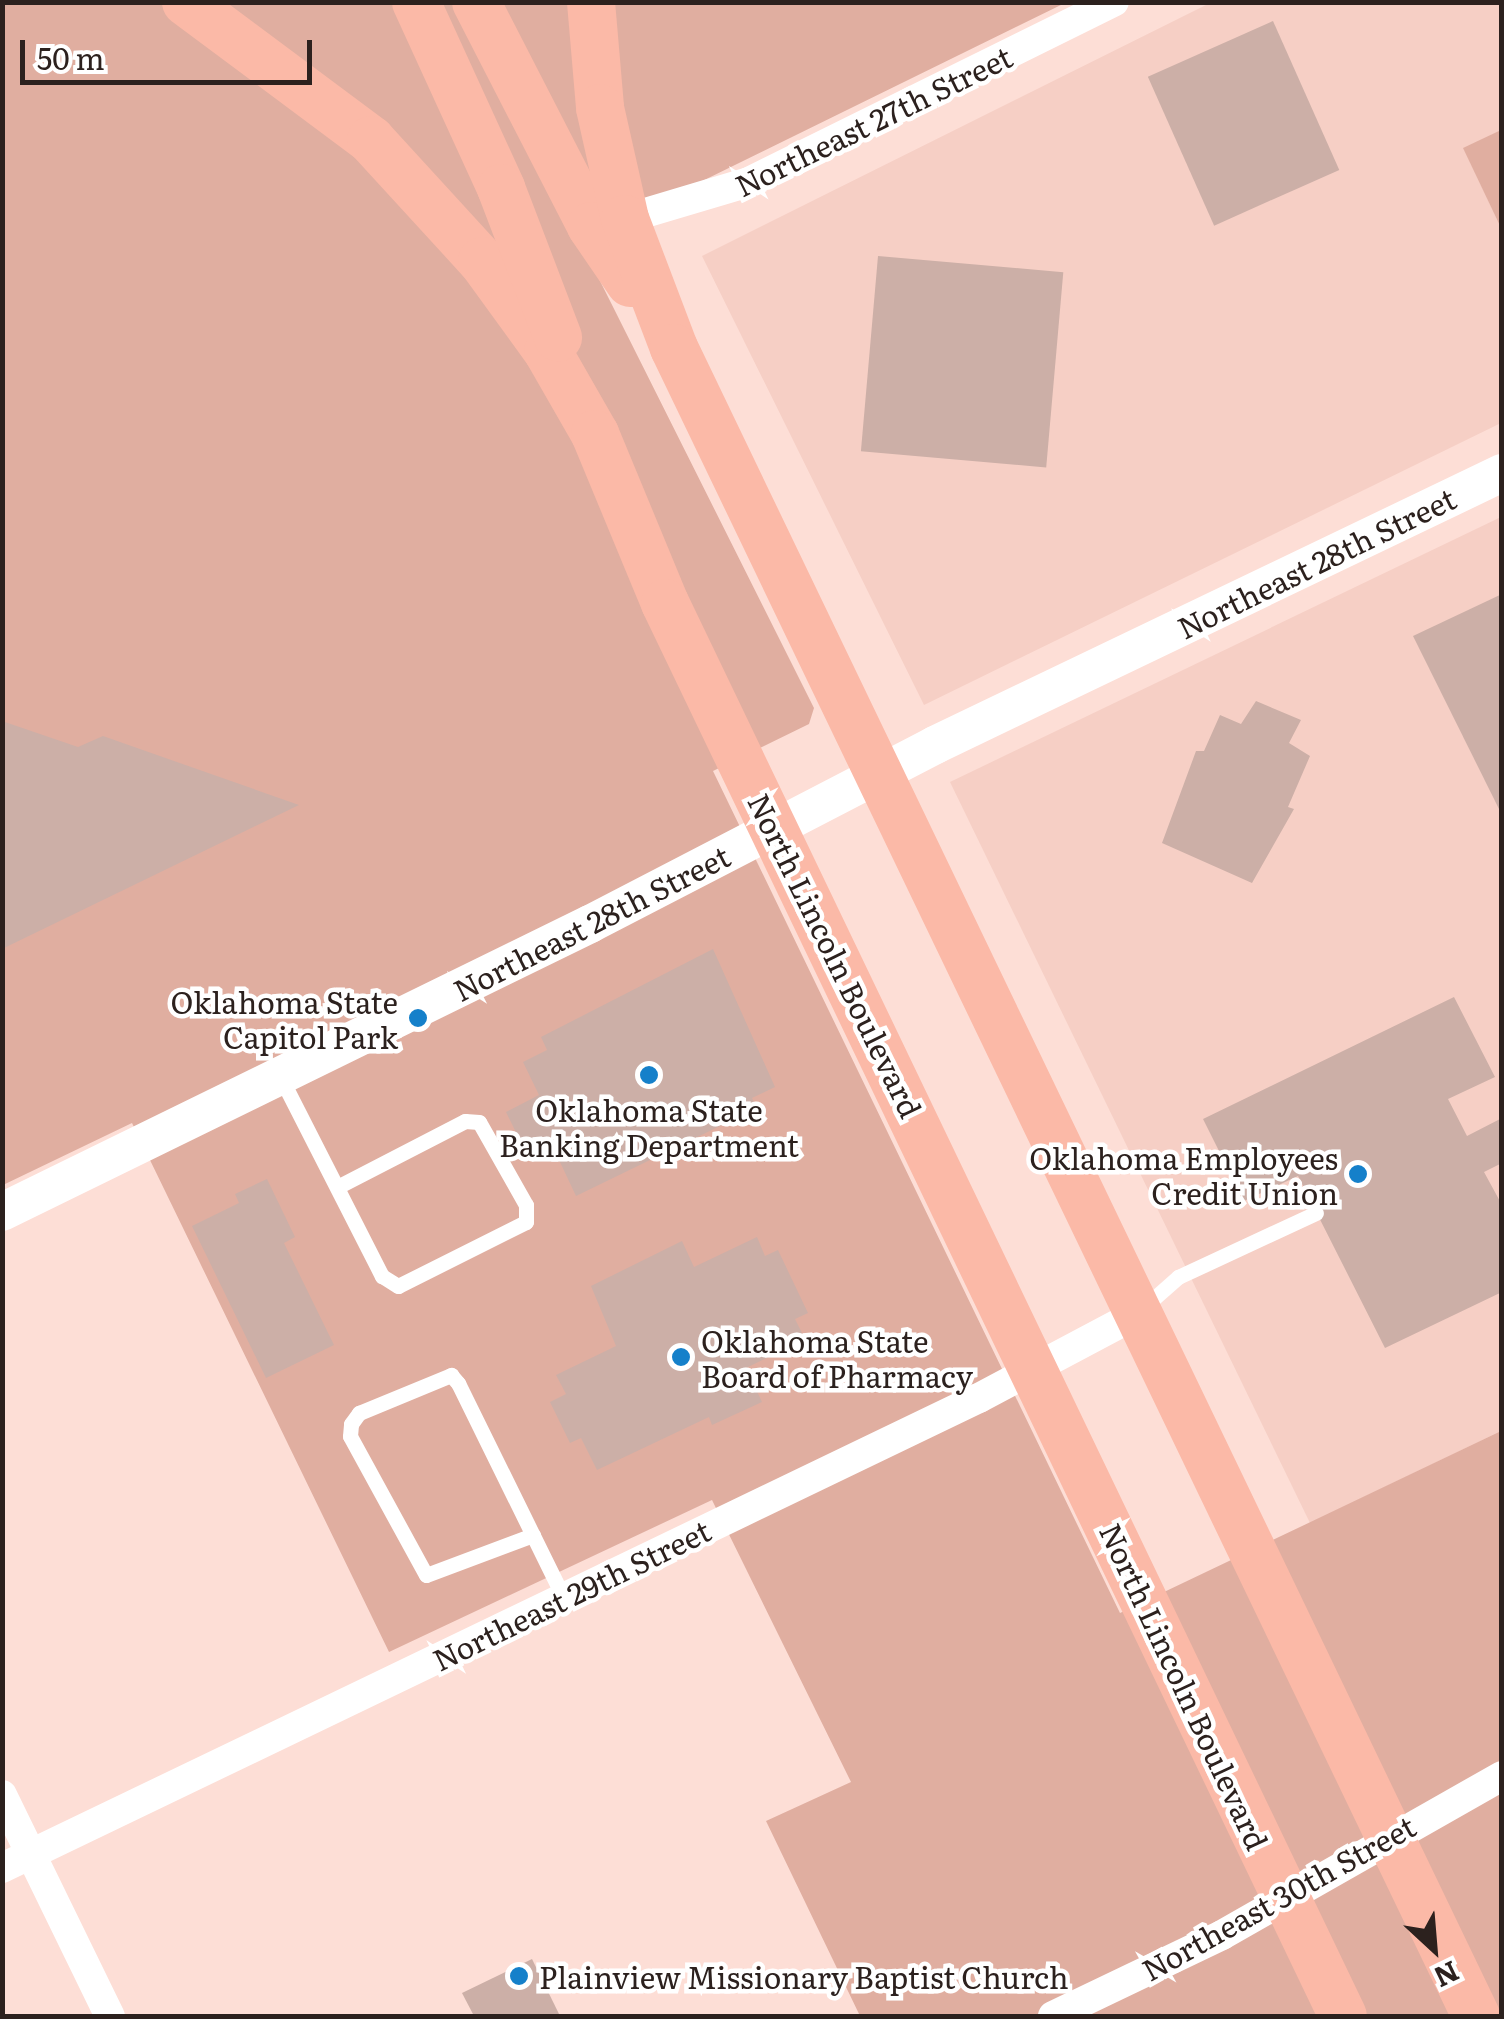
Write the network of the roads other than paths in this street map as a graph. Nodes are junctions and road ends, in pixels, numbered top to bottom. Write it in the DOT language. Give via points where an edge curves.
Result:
graph roads {
  1 [pos="186,2"];
  2 [pos="416,2"];
  3 [pos="476,2"];
  4 [pos="590,2"];
  5 [pos="1114,2"];
  6 [pos="625,219"];
  7 [pos="674,348"];
  8 [pos="595,434"];
  9 [pos="1502,473"];
  10 [pos="876,777"];
  11 [pos="776,829"];
  12 [pos="280,1076"];
  13 [pos="340,1186"];
  14 [pos="2,1212"];
  15 [pos="1316,1213"];
  16 [pos="1136,1314"];
  17 [pos="1035,1368"];
  18 [pos="532,1535"];
  19 [pos="564,1598"];
  20 [pos="1502,1776"];
  21 [pos="2,1795"];
  22 [pos="1388,1835"];
  23 [pos="31,1854"];
  24 [pos="2,1868"];
  25 [pos="1284,1894"];
  26 [pos="110,2016"];
  27 [pos="1054,2016"];
  28 [pos="1343,2016"];
  29 [pos="1476,2016"];
  1 -- 8 [label="main road, North Lincoln Boulevard" via="317,94 424,192 548,352"];
  2 -- 8 [label="main road" via="501,188"];
  3 -- 7 [label="main road" via="590,226"];
  4 -- 6 [label="main road" via="600,108"];
  5 -- 6 [label="street, Northeast 27th Street" via="749,182 688,206"];
  6 -- 7 [label="main road"];
  7 -- 10 [label="main road"];
  8 -- 11 [label="main road, North Lincoln Boulevard" via="665,604"];
  9 -- 10 [label="street, Northeast 28th Street"];
  10 -- 11 [label="street, Northeast 28th Street"];
  10 -- 16 [label="main road"];
  11 -- 12 [label="street, Northeast 28th Street"];
  11 -- 17 [label="main road, North Lincoln Boulevard"];
  12 -- 13 [label="lane"];
  12 -- 14 [label="street, Northeast 28th Street"];
  13 -- 13 [label="lane" via="382,1276 398,1286 526,1222 526,1205 479,1122 466,1120"];
  15 -- 16 [label="lane" via="1178,1277"];
  16 -- 17 [label="street, Northeast 29th Street"];
  16 -- 22 [label="main road"];
  17 -- 19 [label="street, Northeast 29th Street"];
  17 -- 25 [label="main road, North Lincoln Boulevard"];
  18 -- 18 [label="lane" via="451,1375 359,1414 351,1424 350,1436 426,1576"];
  18 -- 19 [label="lane"];
  19 -- 23 [label="street, Northeast 29th Street"];
  20 -- 22 [label="street, Northeast 30th Street"];
  21 -- 23 [label="street"];
  22 -- 25 [label="street, Northeast 30th Street"];
  22 -- 29 [label="main road"];
  23 -- 24 [label="street, Northeast 29th Street"];
  23 -- 26 [label="street"];
  25 -- 27 [label="street, Northeast 30th Street" via="1222,1934"];
  25 -- 28 [label="main road, North Lincoln Boulevard"];
}
